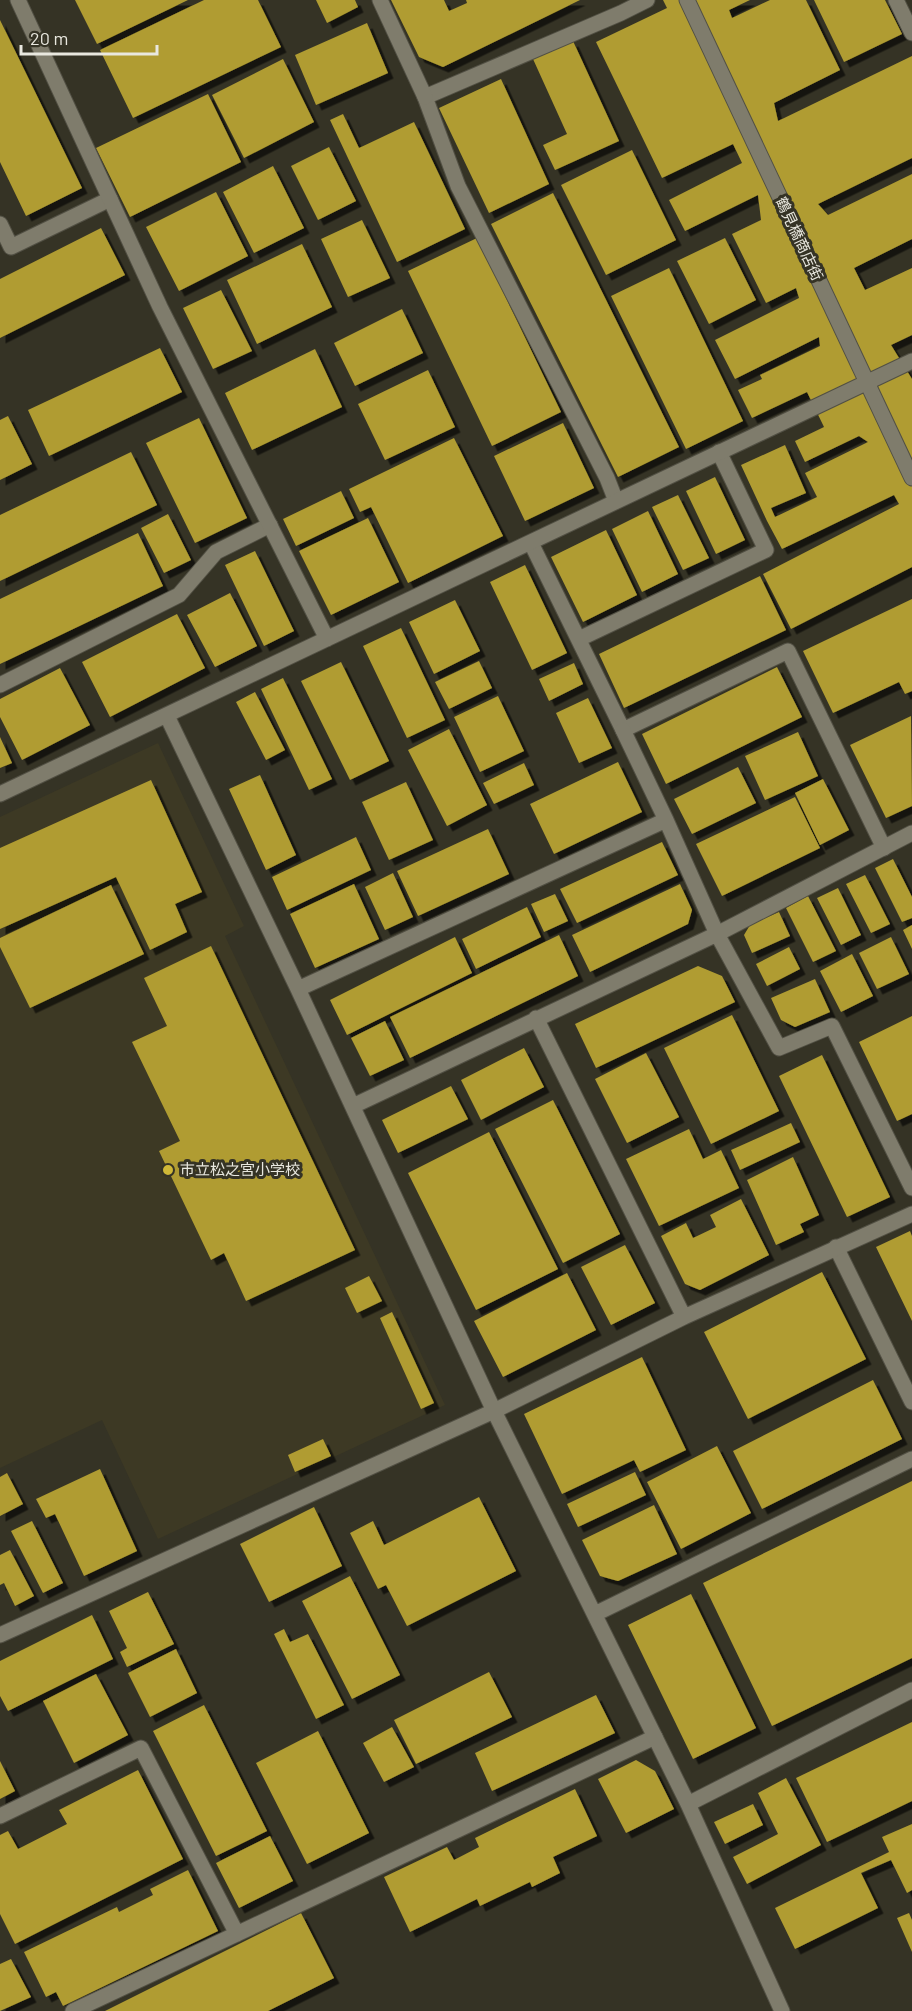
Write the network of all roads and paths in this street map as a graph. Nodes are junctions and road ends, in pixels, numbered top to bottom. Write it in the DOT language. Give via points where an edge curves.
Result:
graph roads {
  1 [pos="18,0"];
  2 [pos="380,0"];
  3 [pos="647,0"];
  4 [pos="687,0"];
  5 [pos="896,0"];
  6 [pos="912,33"];
  7 [pos="425,97"];
  8 [pos="110,199"];
  9 [pos="0,224"];
  10 [pos="912,361"];
  11 [pos="867,382"];
  12 [pos="719,452"];
  13 [pos="912,478"];
  14 [pos="616,501"];
  15 [pos="270,525"];
  16 [pos="531,543"];
  17 [pos="327,639"];
  18 [pos="579,639"];
  19 [pos="0,685"];
  20 [pos="167,716"];
  21 [pos="623,730"];
  22 [pos="0,794"];
  23 [pos="666,820"];
  24 [pos="912,833"];
  25 [pos="884,848"];
  26 [pos="717,934"];
  27 [pos="298,989"];
  28 [pos="536,1018"];
  29 [pos="353,1106"];
  30 [pos="912,1188"];
  31 [pos="912,1214"];
  32 [pos="836,1247"];
  33 [pos="684,1317"];
  34 [pos="912,1402"];
  35 [pos="494,1412"];
  36 [pos="912,1459"];
  37 [pos="594,1614"];
  38 [pos="0,1635"];
  39 [pos="912,1690"];
  40 [pos="655,1737"];
  41 [pos="688,1804"];
  42 [pos="0,1816"];
  43 [pos="237,1934"];
  44 [pos="73,2011"];
  45 [pos="782,2011"];
  1 -- 8 [label="street"];
  2 -- 7 [label="street"];
  3 -- 7 [label="street"];
  4 -- 11 [label="street, 鶴見橋商店街"];
  5 -- 6 [label="street"];
  7 -- 14 [label="street" via="458,186"];
  8 -- 9 [label="street" via="11,247"];
  8 -- 15 [label="street"];
  10 -- 11 [label="street"];
  11 -- 12 [label="street"];
  11 -- 13 [label="street, 鶴見橋商店街"];
  12 -- 14 [label="street"];
  12 -- 18 [label="street" via="766,550"];
  14 -- 16 [label="street"];
  15 -- 17 [label="street"];
  15 -- 19 [label="street" via="216,552 179,595"];
  16 -- 17 [label="street"];
  16 -- 18 [label="street"];
  17 -- 20 [label="street"];
  18 -- 21 [label="street"];
  20 -- 22 [label="street"];
  20 -- 27 [label="street"];
  21 -- 23 [label="street"];
  21 -- 25 [label="street" via="788,651"];
  23 -- 26 [label="street"];
  23 -- 27 [label="street"];
  24 -- 25 [label="street"];
  25 -- 26 [label="street"];
  26 -- 28 [label="street"];
  26 -- 30 [label="street" via="779,1048 832,1026"];
  27 -- 29 [label="street"];
  28 -- 29 [label="street"];
  28 -- 33 [label="street"];
  29 -- 35 [label="street"];
  31 -- 32 [label="street"];
  32 -- 33 [label="street"];
  32 -- 34 [label="street"];
  33 -- 35 [label="street"];
  35 -- 37 [label="street"];
  35 -- 38 [label="street"];
  36 -- 37 [label="street"];
  37 -- 40 [label="street"];
  39 -- 41 [label="street"];
  40 -- 41 [label="street"];
  40 -- 43 [label="street"];
  41 -- 45 [label="street"];
  42 -- 43 [label="street" via="141,1748"];
  43 -- 44 [label="street"];
}
